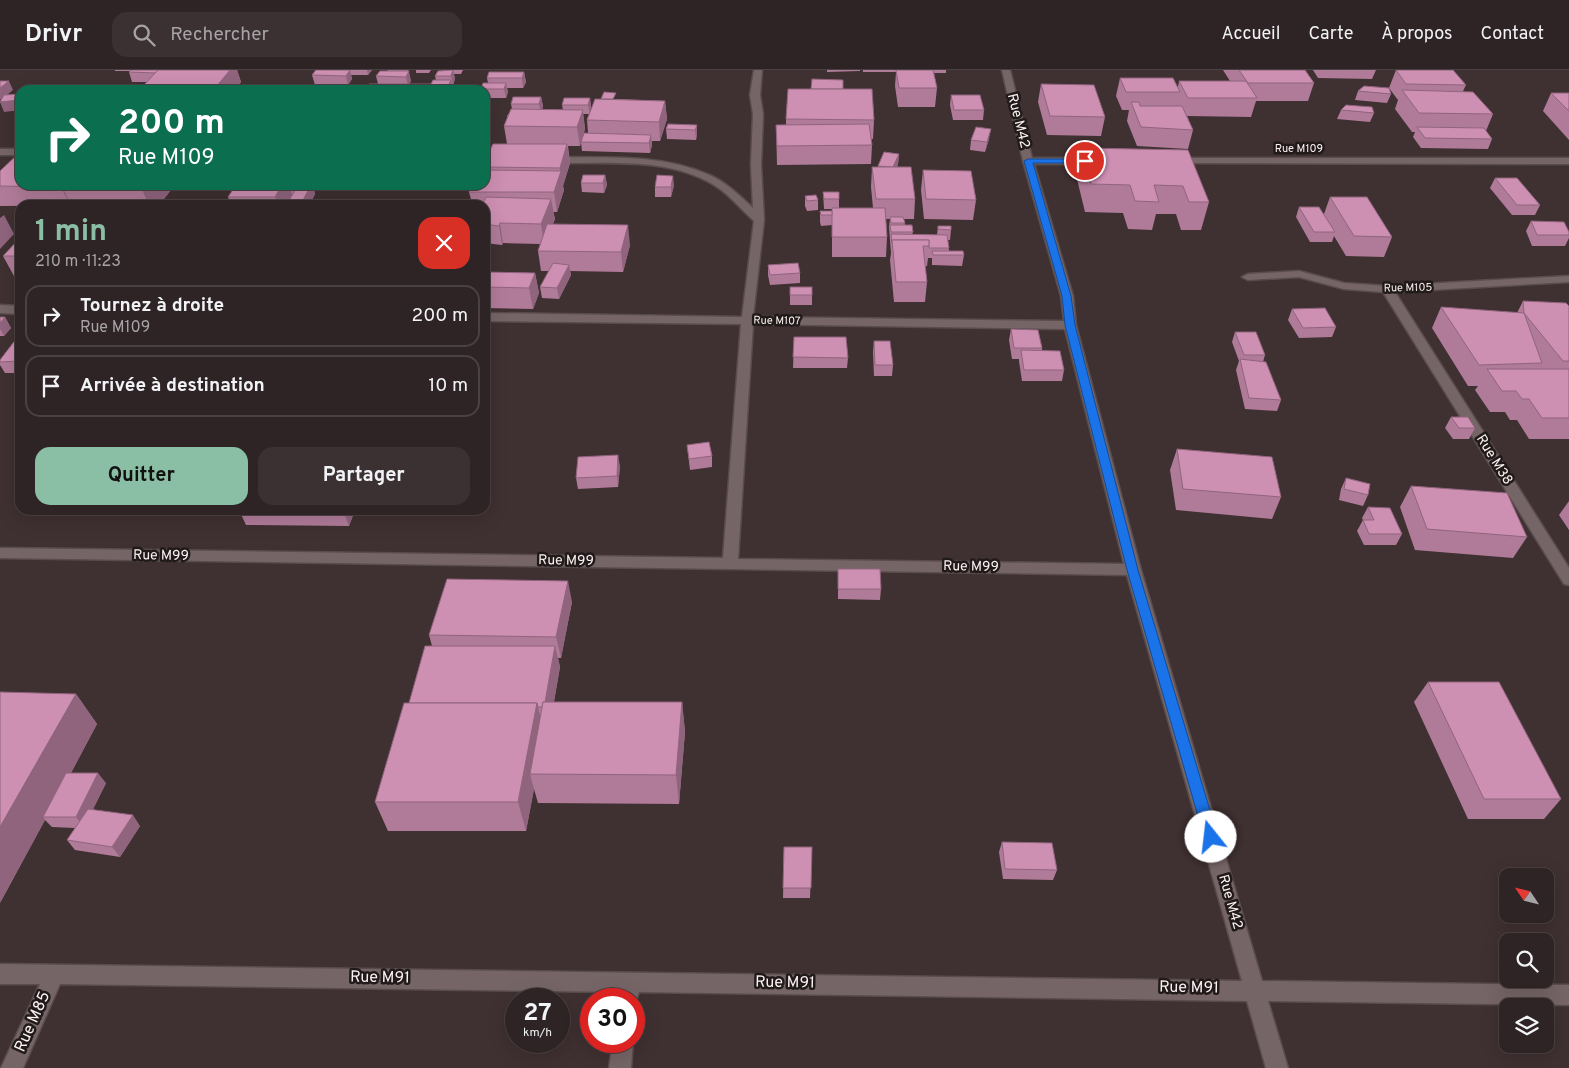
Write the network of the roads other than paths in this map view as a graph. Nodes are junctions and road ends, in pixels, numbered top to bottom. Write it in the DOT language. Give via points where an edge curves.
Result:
graph roads {
  1 [pos="758,70"];
  2 [pos="1006,70"];
  3 [pos="0,152"];
  4 [pos="15,152"];
  5 [pos="543,159"];
  6 [pos="1569,160"];
  7 [pos="1028,161"];
  8 [pos="1106,161"];
  9 [pos="1165,161"];
  10 [pos="759,220"];
  11 [pos="1248,277"];
  12 [pos="1569,279"];
  13 [pos="1387,289"];
  14 [pos="0,309"];
  15 [pos="15,310"];
  16 [pos="490,317"];
  17 [pos="747,321"];
  18 [pos="1070,325"];
  19 [pos="0,553"];
  20 [pos="730,564"];
  21 [pos="1133,570"];
  22 [pos="1569,580"];
  23 [pos="0,974"];
  24 [pos="54,975"];
  25 [pos="580,989"];
  26 [pos="1255,989"];
  27 [pos="645,990"];
  28 [pos="1569,995"];
  29 [pos="622,1053"];
  30 [pos="12,1068"];
  31 [pos="620,1068"];
  32 [pos="1277,1068"];
  1 -- 10 [label="street" via="756,165"];
  2 -- 7 [label="street, Rue M42"];
  3 -- 4 [label="street"];
  5 -- 10 [label="street" via="666,164 688,168 722,186"];
  6 -- 9 [label="street, Rue M109"];
  7 -- 8 [label="street"];
  7 -- 18 [label="street, Rue M42" via="1067,296"];
  10 -- 17 [label="street"];
  11 -- 13 [label="street, Rue M105" via="1299,274 1344,286"];
  12 -- 13 [label="street, Rue M105"];
  13 -- 22 [label="street, Rue M38"];
  14 -- 15 [label="street"];
  16 -- 17 [label="street, Rue M107"];
  17 -- 18 [label="street, Rue M107"];
  17 -- 20 [label="street"];
  18 -- 21 [label="street, Rue M42"];
  19 -- 20 [label="street, Rue M99"];
  20 -- 21 [label="street, Rue M99"];
  21 -- 26 [label="street, Rue M42"];
  23 -- 24 [label="street, Rue M91"];
  24 -- 25 [label="street, Rue M91"];
  24 -- 30 [label="street, Rue M85"];
  26 -- 27 [label="street, Rue M91"];
  26 -- 28 [label="street, Rue M91"];
  26 -- 32 [label="street, Rue M42"];
  29 -- 31 [label="street"];
}
